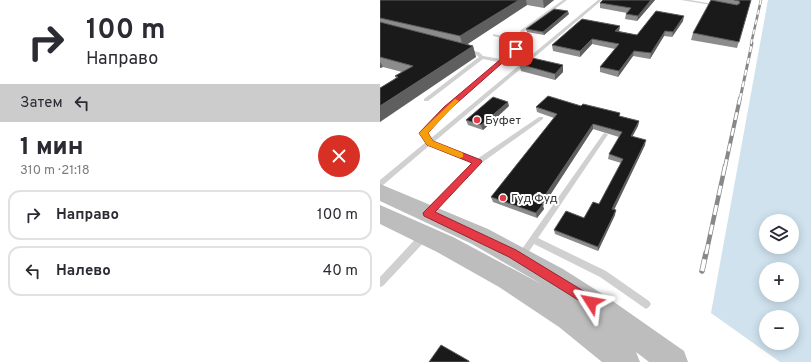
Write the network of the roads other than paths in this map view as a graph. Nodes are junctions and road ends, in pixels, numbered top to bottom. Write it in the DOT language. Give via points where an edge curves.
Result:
graph roads {
  1 [pos="565,0"];
  2 [pos="600,0"];
  3 [pos="683,0"];
  4 [pos="706,2"];
  5 [pos="720,6"];
  6 [pos="494,35"];
  7 [pos="520,41"];
  8 [pos="462,49"];
  9 [pos="482,57"];
  10 [pos="502,61"];
  11 [pos="435,84"];
  12 [pos="442,86"];
  13 [pos="426,100"];
  14 [pos="541,118"];
  15 [pos="604,135"];
  16 [pos="430,143"];
  17 [pos="478,162"];
  18 [pos="380,184"];
  19 [pos="380,192"];
  20 [pos="380,214"];
  21 [pos="426,224"];
  22 [pos="526,248"];
  23 [pos="380,283"];
  24 [pos="646,304"];
  25 [pos="623,360"];
  26 [pos="673,362"];
  1 -- 7 [label="lane" via="522,31"];
  2 -- 16 [label="lane"];
  3 -- 4 [label="lane"];
  4 -- 5 [label="lane"];
  6 -- 7 [label="lane"];
  7 -- 10 [label="lane" via="516,49"];
  8 -- 9 [label="lane"];
  9 -- 10 [label="lane"];
  9 -- 12 [label="lane"];
  10 -- 16 [label="lane" via="447,108 423,133"];
  11 -- 12 [label="lane"];
  12 -- 13 [label="lane"];
  14 -- 17 [label="lane"];
  15 -- 22 [label="lane"];
  16 -- 17 [label="lane"];
  16 -- 18 [label="lane"];
  17 -- 21 [label="lane"];
  19 -- 21 [label="main road"];
  20 -- 21 [label="main road"];
  21 -- 22 [label="main road"];
  21 -- 23 [label="lane"];
  21 -- 25 [label="main road" via="470,256 524,288 587,331"];
  22 -- 24 [label="lane" via="604,274"];
  22 -- 26 [label="main road"];
}
